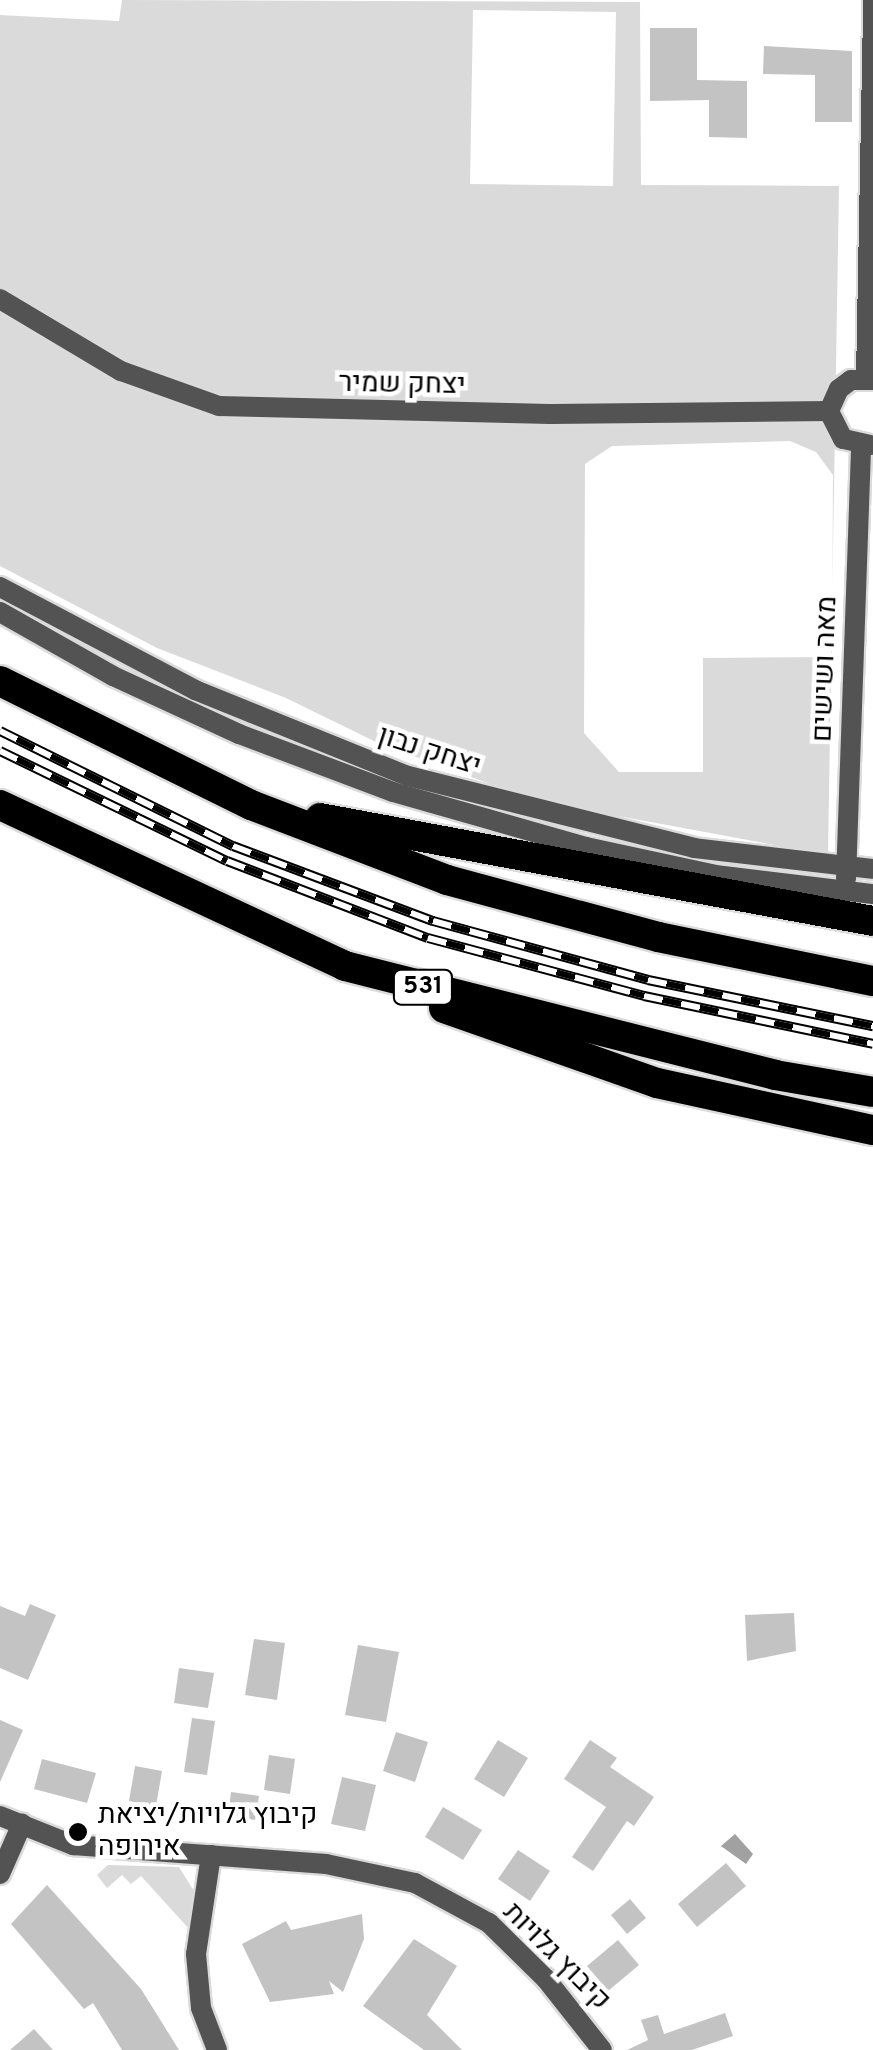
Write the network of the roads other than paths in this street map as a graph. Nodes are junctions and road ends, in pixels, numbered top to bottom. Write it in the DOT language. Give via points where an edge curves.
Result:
graph roads {
  1 [pos="873,0"];
  2 [pos="871,286"];
  3 [pos="0,299"];
  4 [pos="869,379"];
  5 [pos="829,411"];
  6 [pos="867,445"];
  7 [pos="0,587"];
  8 [pos="0,612"];
  9 [pos="0,681"];
  10 [pos="0,804"];
  11 [pos="251,805"];
  12 [pos="847,867"];
  13 [pos="873,869"];
  14 [pos="845,894"];
  15 [pos="873,894"];
  16 [pos="873,921"];
  17 [pos="345,966"];
  18 [pos="873,981"];
  19 [pos="873,1092"];
  20 [pos="873,1130"];
  21 [pos="0,1816"];
  22 [pos="22,1824"];
  23 [pos="211,1855"];
  24 [pos="0,1874"];
  25 [pos="218,2050"];
  26 [pos="602,2050"];
  1 -- 2 [label="street"];
  2 -- 4 [label="street"];
  3 -- 5 [label="street, יצחק שמיר" via="121,370 219,406 550,414"];
  4 -- 5 [label="street" via="839,389"];
  5 -- 6 [label="street" via="836,432"];
  6 -- 12 [label="street, מאה ושישים"];
  7 -- 12 [label="street, יצחק נבון" via="195,690 408,776 694,848"];
  8 -- 14 [label="street, יצחק נבון" via="113,676 239,734 393,792 586,847"];
  9 -- 11 [label="highway"];
  10 -- 17 [label="highway, 531"];
  11 -- 16 [label="highway"];
  11 -- 18 [label="highway" via="429,873 552,910"];
  12 -- 13 [label="street, יצחק נבון"];
  12 -- 14 [label="street, מאה ושישים"];
  14 -- 15 [label="street, יצחק נבון"];
  17 -- 19 [label="highway, 531" via="775,1076"];
  17 -- 20 [label="highway" via="488,1026 657,1083"];
  21 -- 22 [label="street, קיבוץ גלויות"];
  22 -- 23 [label="street, קיבוץ גלויות" via="74,1845"];
  22 -- 24 [label="street"];
  23 -- 25 [label="street" via="196,1954 201,2008"];
  23 -- 26 [label="street, קיבוץ גלויות" via="326,1864 415,1883 489,1924 546,1979"];
}
